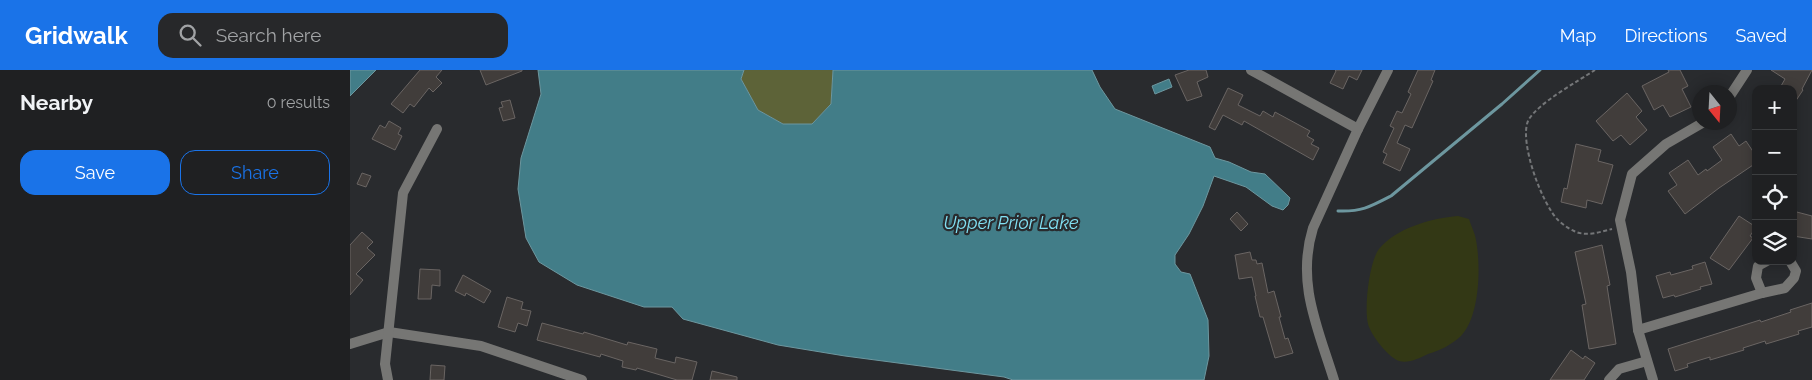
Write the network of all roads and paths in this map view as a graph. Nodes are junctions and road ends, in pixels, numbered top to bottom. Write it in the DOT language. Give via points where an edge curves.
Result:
graph roads {
  1 [pos="1251,70"];
  2 [pos="1388,70"];
  3 [pos="1595,70"];
  4 [pos="1747,70"];
  5 [pos="1737,85"];
  6 [pos="437,129"];
  7 [pos="1358,129"];
  8 [pos="1692,129"];
  9 [pos="1621,227"];
  10 [pos="1760,265"];
  11 [pos="1792,265"];
  12 [pos="1762,292"];
  13 [pos="1638,330"];
  14 [pos="389,332"];
  15 [pos="350,344"];
  16 [pos="1647,362"];
  17 [pos="388,380"];
  18 [pos="582,380"];
  19 [pos="1334,380"];
  20 [pos="1609,380"];
  21 [pos="1653,380"];
  1 -- 7 [label="street"];
  2 -- 7 [label="street"];
  3 -- 9 [label="path" via="1546,102 1529,119 1525,133 1541,194 1558,220 1576,232 1591,234"];
  4 -- 5 [label="street"];
  6 -- 14 [label="street" via="402,193"];
  7 -- 19 [label="street" via="1308,245 1307,288"];
  8 -- 9 [label="street" via="1666,144 1632,174"];
  9 -- 13 [label="street" via="1632,272"];
  10 -- 12 [label="street" via="1756,278"];
  11 -- 12 [label="street" via="1796,271 1794,278 1785,288"];
  12 -- 13 [label="street"];
  13 -- 16 [label="street"];
  14 -- 15 [label="street"];
  14 -- 17 [label="street" via="385,364"];
  14 -- 18 [label="street" via="482,346"];
  16 -- 20 [label="street" via="1619,369"];
  16 -- 21 [label="street"];
}
